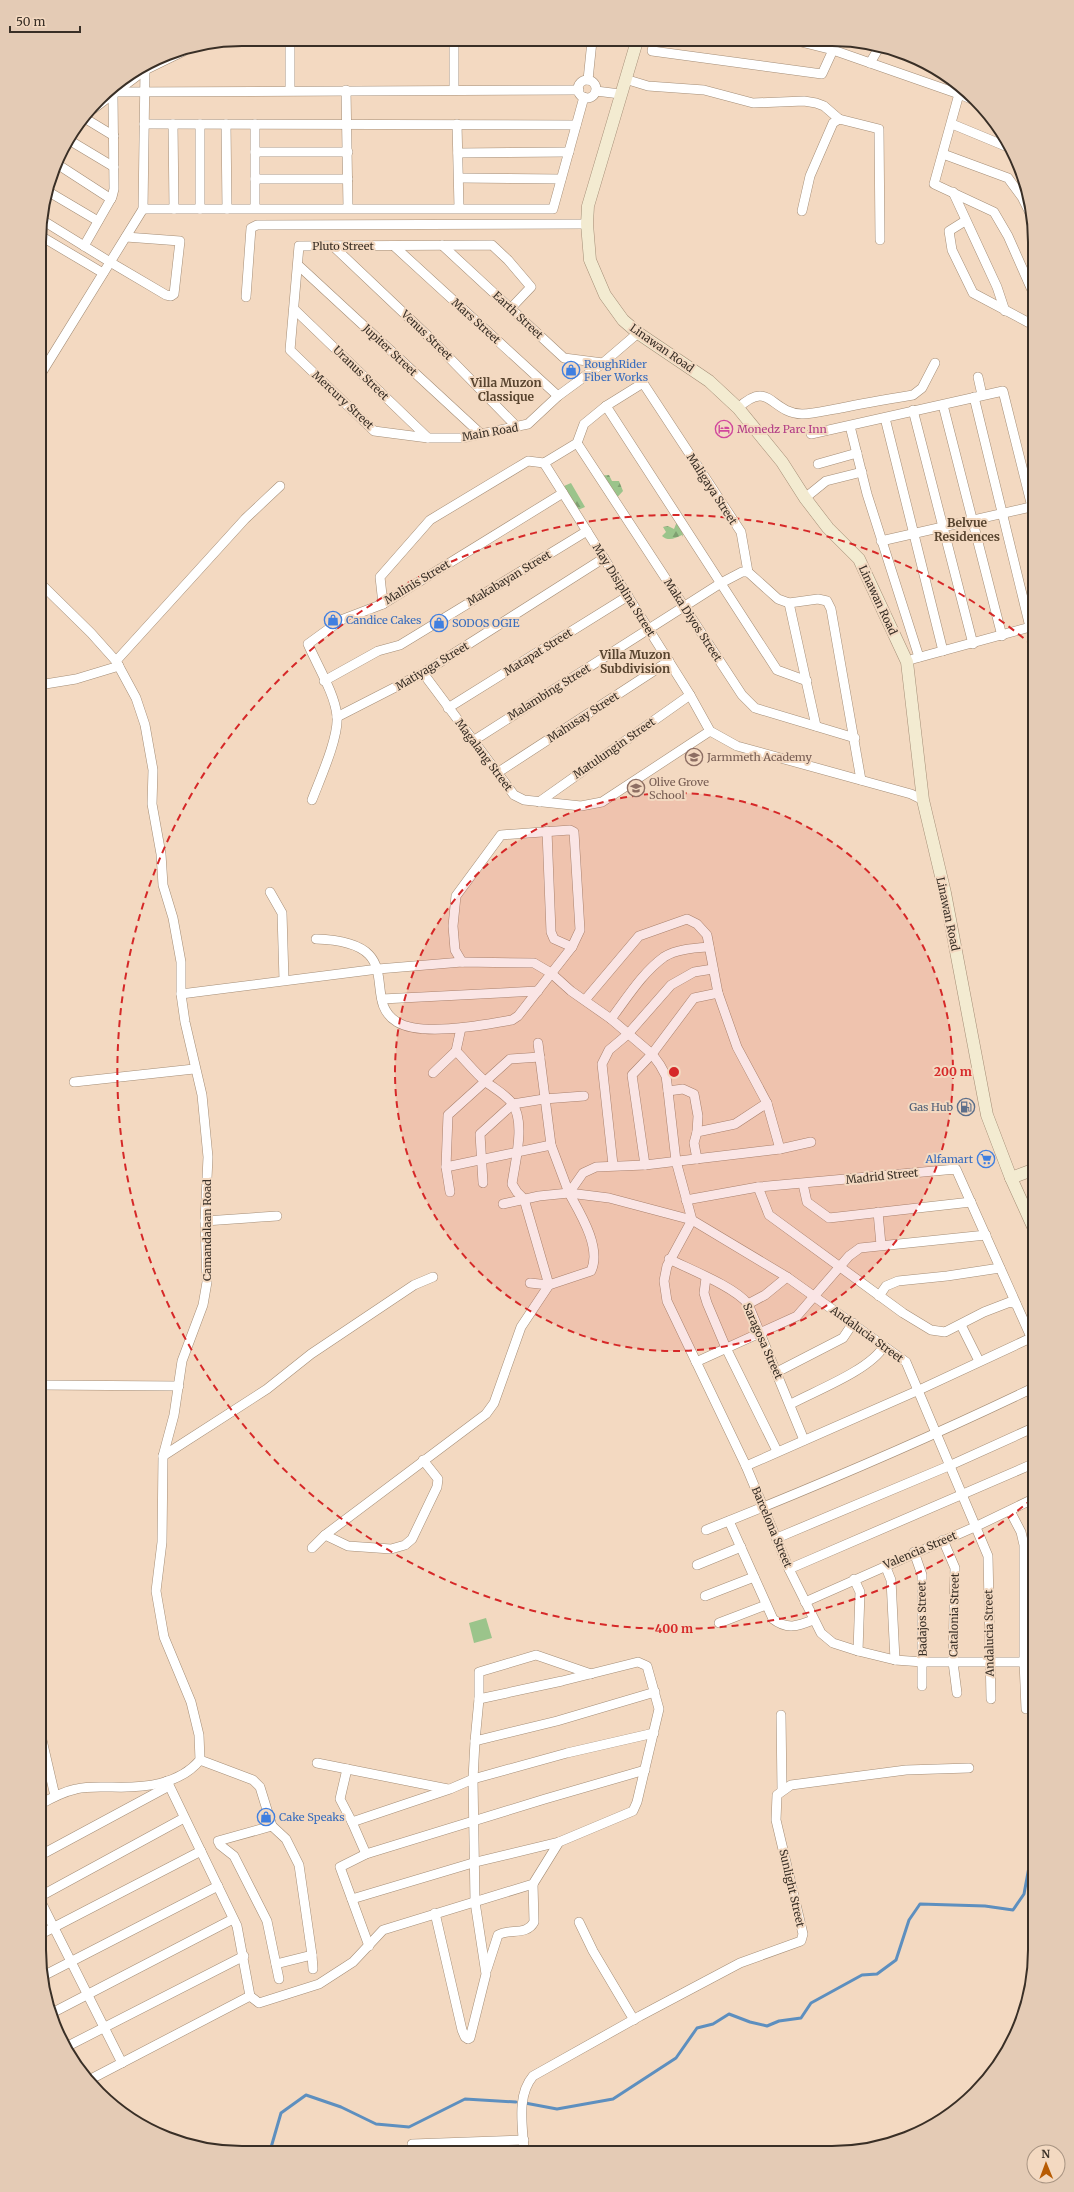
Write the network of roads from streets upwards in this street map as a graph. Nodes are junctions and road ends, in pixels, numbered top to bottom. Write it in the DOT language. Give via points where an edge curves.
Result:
graph roads {
  1 [pos="290,46"];
  2 [pos="454,46"];
  3 [pos="591,46"];
  4 [pos="635,46"];
  5 [pos="653,46"];
  6 [pos="816,46"];
  7 [pos="833,50"];
  8 [pos="877,52"];
  9 [pos="870,63"];
  10 [pos="145,72"];
  11 [pos="625,79"];
  12 [pos="588,80"];
  13 [pos="952,88"];
  14 [pos="290,90"];
  15 [pos="346,90"];
  16 [pos="454,90"];
  17 [pos="596,91"];
  18 [pos="145,92"];
  19 [pos="115,93"];
  20 [pos="581,93"];
  21 [pos="620,94"];
  22 [pos="961,95"];
  23 [pos="839,119"];
  24 [pos="89,121"];
  25 [pos="144,124"];
  26 [pos="173,124"];
  27 [pos="200,124"];
  28 [pos="226,124"];
  29 [pos="255,124"];
  30 [pos="347,124"];
  31 [pos="457,124"];
  32 [pos="952,124"];
  33 [pos="576,125"];
  34 [pos="114,136"];
  35 [pos="73,142"];
  36 [pos="1002,145"];
  37 [pos="255,152"];
  38 [pos="348,152"];
  39 [pos="569,152"];
  40 [pos="458,154"];
  41 [pos="943,154"];
  42 [pos="61,167"];
  43 [pos="114,167"];
  44 [pos="459,178"];
  45 [pos="255,179"];
  46 [pos="348,179"];
  47 [pos="561,179"];
  48 [pos="953,192"];
  49 [pos="53,194"];
  50 [pos="1023,198"];
  51 [pos="111,199"];
  52 [pos="200,208"];
  53 [pos="256,208"];
  54 [pos="348,208"];
  55 [pos="459,208"];
  56 [pos="144,209"];
  57 [pos="174,209"];
  58 [pos="227,209"];
  59 [pos="802,210"];
  60 [pos="98,221"];
  61 [pos="965,221"];
  62 [pos="47,223"];
  63 [pos="587,224"];
  64 [pos="126,237"];
  65 [pos="46,239"];
  66 [pos="880,240"];
  67 [pos="442,245"];
  68 [pos="84,246"];
  69 [pos="333,246"];
  70 [pos="394,246"];
  71 [pos="110,262"];
  72 [pos="298,265"];
  73 [pos="103,273"];
  74 [pos="1028,281"];
  75 [pos="246,297"];
  76 [pos="511,308"];
  77 [pos="294,309"];
  78 [pos="1004,311"];
  79 [pos="1028,323"];
  80 [pos="638,333"];
  81 [pos="290,350"];
  82 [pos="603,363"];
  83 [pos="935,363"];
  84 [pos="46,365"];
  85 [pos="978,377"];
  86 [pos="558,396"];
  87 [pos="978,396"];
  88 [pos="943,405"];
  89 [pos="606,406"];
  90 [pos="738,408"];
  91 [pos="913,410"];
  92 [pos="885,418"];
  93 [pos="850,426"];
  94 [pos="517,427"];
  95 [pos="481,434"];
  96 [pos="811,434"];
  97 [pos="428,438"];
  98 [pos="576,443"];
  99 [pos="858,453"];
  100 [pos="544,463"];
  101 [pos="818,464"];
  102 [pos="862,472"];
  103 [pos="280,486"];
  104 [pos="1028,487"];
  105 [pos="563,493"];
  106 [pos="805,498"];
  107 [pos="1028,507"];
  108 [pos="1002,512"];
  109 [pos="972,519"];
  110 [pos="943,526"];
  111 [pos="587,531"];
  112 [pos="912,533"];
  113 [pos="881,541"];
  114 [pos="604,558"];
  115 [pos="748,572"];
  116 [pos="721,583"];
  117 [pos="46,589"];
  118 [pos="628,596"];
  119 [pos="788,603"];
  120 [pos="383,604"];
  121 [pos="684,606"];
  122 [pos="1028,612"];
  123 [pos="1028,628"];
  124 [pos="649,629"];
  125 [pos="1002,636"];
  126 [pos="973,644"];
  127 [pos="942,651"];
  128 [pos="919,657"];
  129 [pos="668,661"];
  130 [pos="907,662"];
  131 [pos="117,664"];
  132 [pos="423,673"];
  133 [pos="324,681"];
  134 [pos="807,681"];
  135 [pos="46,684"];
  136 [pos="690,695"];
  137 [pos="448,708"];
  138 [pos="337,717"];
  139 [pos="816,726"];
  140 [pos="710,731"];
  141 [pos="855,738"];
  142 [pos="473,741"];
  143 [pos="497,773"];
  144 [pos="861,780"];
  145 [pos="312,800"];
  146 [pos="923,800"];
  147 [pos="539,802"];
  148 [pos="547,831"];
  149 [pos="270,892"];
  150 [pos="316,939"];
  151 [pos="572,947"];
  152 [pos="709,947"];
  153 [pos="462,962"];
  154 [pos="378,969"];
  155 [pos="713,969"];
  156 [pos="551,973"];
  157 [pos="284,980"];
  158 [pos="538,991"];
  159 [pos="181,994"];
  160 [pos="718,994"];
  161 [pos="382,999"];
  162 [pos="585,1000"];
  163 [pos="611,1019"];
  164 [pos="461,1028"];
  165 [pos="628,1034"];
  166 [pos="538,1043"];
  167 [pos="456,1051"];
  168 [pos="652,1054"];
  169 [pos="540,1057"];
  170 [pos="194,1069"];
  171 [pos="433,1073"];
  172 [pos="485,1081"];
  173 [pos="74,1082"];
  174 [pos="668,1091"];
  175 [pos="584,1096"];
  176 [pos="544,1099"];
  177 [pos="767,1103"];
  178 [pos="513,1104"];
  179 [pos="697,1132"];
  180 [pos="811,1142"];
  181 [pos="551,1145"];
  182 [pos="780,1149"];
  183 [pos="518,1151"];
  184 [pos="481,1159"];
  185 [pos="697,1159"];
  186 [pos="676,1161"];
  187 [pos="613,1165"];
  188 [pos="645,1165"];
  189 [pos="446,1167"];
  190 [pos="1028,1172"];
  191 [pos="1011,1178"];
  192 [pos="483,1183"];
  193 [pos="803,1184"];
  194 [pos="758,1187"];
  195 [pos="450,1192"];
  196 [pos="569,1193"];
  197 [pos="524,1198"];
  198 [pos="686,1200"];
  199 [pos="971,1202"];
  200 [pos="503,1204"];
  201 [pos="878,1212"];
  202 [pos="277,1216"];
  203 [pos="1028,1216"];
  204 [pos="692,1220"];
  205 [pos="205,1221"];
  206 [pos="986,1235"];
  207 [pos="881,1245"];
  208 [pos="670,1259"];
  209 [pos="839,1266"];
  210 [pos="1000,1268"];
  211 [pos="433,1277"];
  212 [pos="787,1277"];
  213 [pos="706,1278"];
  214 [pos="530,1283"];
  215 [pos="549,1285"];
  216 [pos="815,1296"];
  217 [pos="879,1296"];
  218 [pos="748,1304"];
  219 [pos="1016,1304"];
  220 [pos="853,1323"];
  221 [pos="961,1325"];
  222 [pos="1028,1328"];
  223 [pos="760,1334"];
  224 [pos="1028,1342"];
  225 [pos="884,1346"];
  226 [pos="726,1348"];
  227 [pos="979,1361"];
  228 [pos="696,1362"];
  229 [pos="777,1372"];
  230 [pos="46,1385"];
  231 [pos="179,1386"];
  232 [pos="919,1390"];
  233 [pos="1028,1390"];
  234 [pos="791,1404"];
  235 [pos="1028,1430"];
  236 [pos="938,1434"];
  237 [pos="804,1440"];
  238 [pos="777,1451"];
  239 [pos="163,1456"];
  240 [pos="422,1460"];
  241 [pos="746,1466"];
  242 [pos="951,1466"];
  243 [pos="1028,1466"];
  244 [pos="963,1493"];
  245 [pos="1028,1502"];
  246 [pos="763,1508"];
  247 [pos="1010,1511"];
  248 [pos="729,1521"];
  249 [pos="977,1526"];
  250 [pos="706,1530"];
  251 [pos="325,1535"];
  252 [pos="777,1538"];
  253 [pos="943,1540"];
  254 [pos="741,1547"];
  255 [pos="312,1548"];
  256 [pos="914,1552"];
  257 [pos="697,1565"];
  258 [pos="884,1565"];
  259 [pos="790,1569"];
  260 [pos="754,1576"];
  261 [pos="854,1579"];
  262 [pos="705,1596"];
  263 [pos="805,1602"];
  264 [pos="766,1605"];
  265 [pos="813,1620"];
  266 [pos="719,1623"];
  267 [pos="858,1651"];
  268 [pos="895,1660"];
  269 [pos="1024,1661"];
  270 [pos="1028,1661"];
  271 [pos="923,1662"];
  272 [pos="953,1662"];
  273 [pos="990,1663"];
  274 [pos="591,1674"];
  275 [pos="1028,1684"];
  276 [pos="922,1686"];
  277 [pos="655,1692"];
  278 [pos="957,1693"];
  279 [pos="480,1699"];
  280 [pos="991,1699"];
  281 [pos="1028,1702"];
  282 [pos="1026,1709"];
  283 [pos="781,1715"];
  284 [pos="654,1733"];
  285 [pos="475,1741"];
  286 [pos="46,1756"];
  287 [pos="200,1760"];
  288 [pos="316,1762"];
  289 [pos="48,1764"];
  290 [pos="969,1768"];
  291 [pos="347,1769"];
  292 [pos="645,1770"];
  293 [pos="473,1779"];
  294 [pos="168,1784"];
  295 [pos="450,1789"];
  296 [pos="782,1790"];
  297 [pos="55,1796"];
  298 [pos="46,1801"];
  299 [pos="184,1818"];
  300 [pos="352,1822"];
  301 [pos="474,1822"];
  302 [pos="272,1826"];
  303 [pos="559,1842"];
  304 [pos="201,1851"];
  305 [pos="46,1852"];
  306 [pos="366,1854"];
  307 [pos="476,1862"];
  308 [pos="533,1884"];
  309 [pos="218,1886"];
  310 [pos="46,1894"];
  311 [pos="352,1898"];
  312 [pos="475,1902"];
  313 [pos="46,1912"];
  314 [pos="435,1913"];
  315 [pos="234,1919"];
  316 [pos="579,1922"];
  317 [pos="54,1928"];
  318 [pos="46,1932"];
  319 [pos="369,1946"];
  320 [pos="312,1955"];
  321 [pos="244,1956"];
  322 [pos="71,1962"];
  323 [pos="276,1964"];
  324 [pos="313,1969"];
  325 [pos="48,1974"];
  326 [pos="486,1974"];
  327 [pos="279,1979"];
  328 [pos="88,1994"];
  329 [pos="250,1996"];
  330 [pos="56,2011"];
  331 [pos="634,2020"];
  332 [pos="105,2028"];
  333 [pos="70,2045"];
  334 [pos="122,2063"];
  335 [pos="94,2078"];
  336 [pos="524,2140"];
  337 [pos="412,2144"];
  338 [pos="524,2146"];
  1 -- 14 [label="street"];
  2 -- 16 [label="street"];
  3 -- 12 [label="street"];
  4 -- 11 [label="street, Linawan Road"];
  5 -- 7 [label="street" via="652,51 822,74"];
  6 -- 7 [label="street"];
  7 -- 9 [label="street"];
  8 -- 9 [label="street"];
  9 -- 13 [label="street"];
  10 -- 18 [label="street"];
  11 -- 21 [label="street, Linawan Road"];
  11 -- 23 [label="street" via="648,86 704,90 753,102 816,103 824,106"];
  12 -- 17 [label="street" via="593,82"];
  12 -- 20 [label="street" via="581,83"];
  14 -- 15 [label="street"];
  14 -- 18 [label="street"];
  15 -- 16 [label="street"];
  15 -- 30 [label="street"];
  16 -- 20 [label="street"];
  17 -- 20 [label="street" via="589,98"];
  17 -- 21 [label="street"];
  18 -- 19 [label="street"];
  18 -- 25 [label="street"];
  19 -- 34 [label="street"];
  20 -- 33 [label="street"];
  21 -- 63 [label="street, Linawan Road" via="588,206"];
  22 -- 32 [label="street"];
  23 -- 59 [label="street" via="833,123 810,176"];
  23 -- 66 [label="street" via="879,129"];
  24 -- 34 [label="street"];
  25 -- 26 [label="street"];
  25 -- 56 [label="street"];
  26 -- 27 [label="street"];
  26 -- 57 [label="street"];
  27 -- 28 [label="street"];
  27 -- 52 [label="street"];
  28 -- 29 [label="street"];
  28 -- 58 [label="street"];
  29 -- 30 [label="street"];
  29 -- 37 [label="street"];
  30 -- 31 [label="street"];
  30 -- 38 [label="street"];
  31 -- 33 [label="street"];
  31 -- 40 [label="street"];
  32 -- 36 [label="street"];
  32 -- 41 [label="street"];
  33 -- 39 [label="street"];
  34 -- 43 [label="street"];
  35 -- 43 [label="street"];
  37 -- 38 [label="street"];
  37 -- 45 [label="street"];
  38 -- 46 [label="street"];
  39 -- 40 [label="street"];
  39 -- 47 [label="street"];
  40 -- 44 [label="street"];
  41 -- 48 [label="street" via="934,184"];
  41 -- 50 [label="street" via="1008,178"];
  42 -- 51 [label="street"];
  43 -- 51 [label="street" via="114,189"];
  44 -- 47 [label="street"];
  44 -- 55 [label="street"];
  45 -- 46 [label="street"];
  45 -- 53 [label="street"];
  46 -- 54 [label="street"];
  47 -- 55 [label="street" via="553,209"];
  48 -- 61 [label="street"];
  48 -- 74 [label="street" via="994,212"];
  49 -- 60 [label="street"];
  51 -- 60 [label="street"];
  52 -- 57 [label="street"];
  52 -- 58 [label="street"];
  53 -- 54 [label="street"];
  53 -- 58 [label="street"];
  54 -- 55 [label="street"];
  56 -- 57 [label="street"];
  56 -- 64 [label="street"];
  60 -- 68 [label="street"];
  61 -- 78 [label="street" via="998,287"];
  61 -- 78 [label="street" via="949,231 952,250 973,293"];
  62 -- 68 [label="street"];
  63 -- 75 [label="street" via="257,225 251,228"];
  63 -- 80 [label="street, Linawan Road" via="590,260 605,295 623,320"];
  64 -- 71 [label="street"];
  64 -- 71 [label="street" via="180,241 174,294 166,295"];
  65 -- 73 [label="street"];
  67 -- 70 [label="street, Pluto Street"];
  67 -- 76 [label="street, Earth Street"];
  67 -- 76 [label="street, Pluto Street" via="492,245 531,287"];
  68 -- 71 [label="street"];
  69 -- 70 [label="street, Pluto Street"];
  69 -- 72 [label="street, Pluto Street" via="299,246"];
  69 -- 94 [label="street, Venus Street" via="429,337"];
  70 -- 86 [label="street, Mars Street"];
  71 -- 73 [label="street"];
  72 -- 77 [label="street, Pluto Street"];
  72 -- 95 [label="street, Jupiter Street"];
  73 -- 84 [label="street"];
  76 -- 82 [label="street, Earth Street" via="564,358"];
  77 -- 81 [label="street, Pluto Street"];
  77 -- 97 [label="street, Uranus Street"];
  78 -- 79 [label="street"];
  80 -- 82 [label="street, Main Road"];
  80 -- 90 [label="street, Linawan Road" via="709,381"];
  81 -- 97 [label="street, Mercury Street" via="374,431"];
  82 -- 86 [label="street, Main Road"];
  83 -- 90 [label="street" via="922,388 913,394 800,414 781,408 764,396 758,395 750,397"];
  85 -- 87 [label="street"];
  86 -- 94 [label="street, Main Road" via="528,424"];
  87 -- 88 [label="street"];
  87 -- 104 [label="street" via="1003,391"];
  87 -- 108 [label="street"];
  88 -- 91 [label="street"];
  88 -- 109 [label="street"];
  89 -- 98 [label="street" via="584,424"];
  89 -- 115 [label="street, Maligaya Street" via="643,383 741,532"];
  89 -- 116 [label="street"];
  90 -- 106 [label="street, Linawan Road" via="782,462"];
  91 -- 92 [label="street"];
  91 -- 110 [label="street"];
  92 -- 93 [label="street"];
  92 -- 112 [label="street"];
  93 -- 96 [label="street"];
  93 -- 99 [label="street"];
  94 -- 95 [label="street, Main Road"];
  95 -- 97 [label="street, Main Road" via="462,438"];
  98 -- 100 [label="street"];
  98 -- 121 [label="street, Maka Diyos Street"];
  99 -- 101 [label="street"];
  99 -- 102 [label="street"];
  100 -- 105 [label="street, May Disiplina Street"];
  100 -- 120 [label="street" via="528,461 430,520 380,577"];
  102 -- 106 [label="street" via="826,481"];
  102 -- 113 [label="street"];
  103 -- 131 [label="street" via="245,519"];
  105 -- 111 [label="street, May Disiplina Street"];
  105 -- 120 [label="street, Malinis Street"];
  106 -- 130 [label="street, Linawan Road" via="828,528 859,560"];
  107 -- 108 [label="street"];
  108 -- 109 [label="street"];
  108 -- 122 [label="street"];
  109 -- 110 [label="street"];
  109 -- 125 [label="street"];
  110 -- 112 [label="street"];
  110 -- 126 [label="street"];
  111 -- 114 [label="street, May Disiplina Street"];
  111 -- 133 [label="street, Makabayan Street" via="400,645 378,651"];
  112 -- 113 [label="street"];
  112 -- 127 [label="street"];
  113 -- 128 [label="street"];
  114 -- 118 [label="street, May Disiplina Street"];
  114 -- 132 [label="street, Matiyaga Street"];
  115 -- 116 [label="street, Malambing Street" via="742,572"];
  115 -- 119 [label="street" via="778,599"];
  116 -- 121 [label="street, Malambing Street"];
  116 -- 134 [label="street" via="777,670"];
  117 -- 131 [label="street, Camandalaan Road" via="92,633"];
  118 -- 124 [label="street, May Disiplina Street"];
  118 -- 137 [label="street, Matapat Street"];
  119 -- 134 [label="street"];
  119 -- 141 [label="street" via="818,599 827,601 831,609"];
  120 -- 133 [label="street, Malinis Street" via="341,620 308,644"];
  121 -- 124 [label="street, Malambing Street"];
  121 -- 139 [label="street, Maka Diyos Street" via="742,695 755,708"];
  123 -- 125 [label="street"];
  124 -- 129 [label="street, May Disiplina Street"];
  124 -- 142 [label="street, Malambing Street"];
  125 -- 126 [label="street"];
  126 -- 127 [label="street"];
  127 -- 128 [label="street"];
  128 -- 130 [label="street"];
  129 -- 136 [label="street, May Disiplina Street"];
  129 -- 143 [label="street, Mahusay Street"];
  130 -- 146 [label="street, Linawan Road"];
  131 -- 135 [label="street" via="76,679"];
  131 -- 159 [label="street, Camandalaan Road" via="136,698 145,725 153,770 152,804 161,854 163,885 173,918 181,962"];
  132 -- 137 [label="street, Magalang Street"];
  132 -- 138 [label="street, Matiyaga Street"];
  133 -- 138 [label="street, Malinis Street"];
  134 -- 139 [label="street"];
  136 -- 140 [label="street, May Disiplina Street"];
  136 -- 147 [label="street, Matulungin Street"];
  137 -- 142 [label="street, Magalang Street"];
  138 -- 145 [label="street, Malinis Street" via="334,740"];
  139 -- 141 [label="street, Maka Diyos Street"];
  140 -- 144 [label="street" via="737,746"];
  140 -- 147 [label="street, Magalang Street" via="602,802 581,806"];
  141 -- 144 [label="street"];
  142 -- 143 [label="street, Magalang Street"];
  143 -- 147 [label="street, Magalang Street" via="514,795 524,800"];
  144 -- 146 [label="street"];
  146 -- 191 [label="street, Linawan Road" via="945,893 987,1115"];
  148 -- 151 [label="street" via="551,932 554,939"];
  148 -- 151 [label="street" via="574,832 580,930"];
  148 -- 153 [label="street" via="501,835 456,896 453,926 455,950"];
  149 -- 157 [label="street" via="282,913"];
  150 -- 154 [label="street" via="338,940 355,946 370,954"];
  151 -- 156 [label="street"];
  152 -- 155 [label="street"];
  152 -- 162 [label="street" via="707,935 697,924 687,919 639,936"];
  152 -- 163 [label="street" via="664,957 645,975"];
  153 -- 154 [label="street"];
  153 -- 156 [label="street" via="534,963"];
  154 -- 157 [label="street"];
  154 -- 161 [label="street"];
  155 -- 160 [label="street"];
  155 -- 165 [label="street" via="694,972 671,985"];
  156 -- 158 [label="street"];
  156 -- 162 [label="street"];
  157 -- 159 [label="street"];
  158 -- 161 [label="street"];
  158 -- 164 [label="street" via="512,1020"];
  159 -- 170 [label="street, Camandalaan Road"];
  160 -- 168 [label="street" via="694,998"];
  160 -- 177 [label="street" via="737,1046"];
  161 -- 164 [label="street" via="387,1011 396,1021 413,1028"];
  162 -- 163 [label="street"];
  163 -- 165 [label="street"];
  164 -- 167 [label="street"];
  165 -- 168 [label="street"];
  165 -- 187 [label="street" via="609,1050 602,1064"];
  166 -- 169 [label="street"];
  167 -- 171 [label="street"];
  167 -- 172 [label="street"];
  168 -- 174 [label="street" via="666,1076"];
  168 -- 188 [label="street" via="632,1076"];
  169 -- 172 [label="street" via="510,1059"];
  169 -- 176 [label="street"];
  170 -- 173 [label="street"];
  170 -- 205 [label="street, Camandalaan Road" via="202,1095 208,1157"];
  172 -- 178 [label="street"];
  172 -- 189 [label="street" via="448,1115"];
  174 -- 179 [label="street" via="683,1089 694,1094 698,1116"];
  174 -- 186 [label="street"];
  175 -- 176 [label="street"];
  176 -- 178 [label="street"];
  176 -- 181 [label="street"];
  177 -- 179 [label="street" via="735,1124"];
  177 -- 182 [label="street"];
  178 -- 183 [label="street" via="517,1116"];
  178 -- 184 [label="street" via="480,1134"];
  179 -- 185 [label="street" via="694,1143"];
  180 -- 182 [label="street"];
  181 -- 183 [label="street"];
  181 -- 196 [label="street"];
  182 -- 185 [label="street"];
  183 -- 184 [label="street"];
  183 -- 197 [label="street" via="512,1184"];
  184 -- 189 [label="street"];
  184 -- 192 [label="street"];
  185 -- 186 [label="street"];
  186 -- 188 [label="street"];
  186 -- 198 [label="street"];
  187 -- 188 [label="street"];
  187 -- 196 [label="street" via="596,1167 583,1173"];
  189 -- 195 [label="street"];
  190 -- 191 [label="street"];
  191 -- 203 [label="street, Linawan Road"];
  193 -- 194 [label="street, Madrid Street"];
  193 -- 199 [label="street, Madrid Street" via="956,1169"];
  193 -- 201 [label="street" via="807,1202 829,1218"];
  194 -- 198 [label="street, Madrid Street"];
  194 -- 209 [label="street" via="769,1215"];
  196 -- 197 [label="street, Andalucia Street"];
  196 -- 204 [label="street, Andalucia Street" via="609,1198"];
  196 -- 215 [label="street" via="585,1222 595,1263 591,1271"];
  197 -- 200 [label="street, Andalucia Street"];
  197 -- 215 [label="street"];
  198 -- 204 [label="street"];
  199 -- 201 [label="street"];
  199 -- 206 [label="street, Madrid Street"];
  201 -- 207 [label="street"];
  202 -- 205 [label="street"];
  204 -- 208 [label="street, Barcelona Street"];
  204 -- 212 [label="street, Andalucia Street"];
  205 -- 231 [label="street, Camandalaan Road" via="207,1282 203,1305 182,1361"];
  206 -- 207 [label="street"];
  206 -- 210 [label="street, Madrid Street"];
  207 -- 209 [label="street" via="860,1248"];
  208 -- 213 [label="street, Saragosa Street"];
  208 -- 228 [label="street, Barcelona Street" via="664,1281 667,1302"];
  209 -- 216 [label="street"];
  209 -- 217 [label="street"];
  210 -- 217 [label="street" via="898,1281 886,1286"];
  210 -- 219 [label="street, Madrid Street"];
  211 -- 239 [label="street" via="414,1285 311,1354 266,1389"];
  212 -- 216 [label="street, Andalucia Street"];
  212 -- 218 [label="street" via="765,1295"];
  213 -- 218 [label="street, Saragosa Street" via="742,1296"];
  213 -- 226 [label="street" via="704,1292"];
  214 -- 215 [label="street"];
  215 -- 240 [label="street" via="521,1327 494,1403 486,1414"];
  216 -- 220 [label="street, Andalucia Street"];
  216 -- 223 [label="street" via="797,1316"];
  217 -- 221 [label="street" via="930,1330 945,1332"];
  218 -- 223 [label="street, Saragosa Street"];
  219 -- 221 [label="street" via="1010,1302"];
  219 -- 222 [label="street, Madrid Street"];
  220 -- 225 [label="street, Andalucia Street"];
  220 -- 229 [label="street" via="843,1338"];
  221 -- 227 [label="street"];
  223 -- 226 [label="street"];
  223 -- 229 [label="street, Saragosa Street"];
  224 -- 227 [label="street"];
  225 -- 232 [label="street, Andalucia Street" via="906,1362"];
  225 -- 234 [label="street" via="880,1354 864,1366"];
  226 -- 228 [label="street"];
  226 -- 238 [label="street"];
  227 -- 232 [label="street"];
  228 -- 241 [label="street, Barcelona Street"];
  229 -- 234 [label="street, Saragosa Street"];
  230 -- 231 [label="street"];
  231 -- 239 [label="street, Camandalaan Road"];
  232 -- 236 [label="street, Andalucia Street"];
  232 -- 237 [label="street"];
  233 -- 236 [label="street"];
  234 -- 237 [label="street, Saragosa Street"];
  235 -- 242 [label="street"];
  236 -- 242 [label="street, Andalucia Street"];
  236 -- 246 [label="street"];
  237 -- 238 [label="street"];
  238 -- 241 [label="street"];
  239 -- 287 [label="street, Camandalaan Road" via="162,1542 156,1591 164,1637 191,1702 199,1735"];
  240 -- 251 [label="street"];
  240 -- 251 [label="street" via="438,1479 437,1487 412,1539 391,1549 348,1546"];
  241 -- 246 [label="street, Barcelona Street"];
  242 -- 244 [label="street, Andalucia Street"];
  242 -- 252 [label="street"];
  243 -- 244 [label="street"];
  244 -- 249 [label="street, Andalucia Street"];
  244 -- 259 [label="street"];
  245 -- 247 [label="street, Valencia Street"];
  246 -- 248 [label="street"];
  246 -- 252 [label="street, Barcelona Street"];
  247 -- 249 [label="street, Valencia Street"];
  247 -- 269 [label="street" via="1024,1544"];
  248 -- 250 [label="street"];
  248 -- 254 [label="street"];
  249 -- 253 [label="street, Valencia Street"];
  249 -- 273 [label="street, Andalucia Street" via="988,1556"];
  251 -- 255 [label="street"];
  252 -- 259 [label="street, Barcelona Street"];
  253 -- 256 [label="street, Valencia Street"];
  253 -- 272 [label="street, Catalonia Street" via="955,1568"];
  254 -- 257 [label="street"];
  254 -- 260 [label="street"];
  256 -- 258 [label="street, Valencia Street"];
  256 -- 271 [label="street, Badajos Street" via="922,1576"];
  258 -- 261 [label="street, Valencia Street"];
  258 -- 268 [label="street" via="891,1580"];
  259 -- 263 [label="street, Barcelona Street"];
  260 -- 262 [label="street"];
  260 -- 264 [label="street"];
  261 -- 263 [label="street, Valencia Street"];
  261 -- 267 [label="street" via="860,1592"];
  263 -- 265 [label="street, Barcelona Street"];
  264 -- 265 [label="street" via="773,1619 780,1625 791,1628"];
  264 -- 266 [label="street"];
  265 -- 267 [label="street, Barcelona Street" via="821,1633 833,1642"];
  267 -- 268 [label="street, Barcelona Street"];
  268 -- 271 [label="street, Barcelona Street"];
  269 -- 270 [label="street, Barcelona Street"];
  269 -- 273 [label="street, Barcelona Street"];
  269 -- 275 [label="street"];
  271 -- 272 [label="street, Barcelona Street"];
  271 -- 276 [label="street, Badajos Street"];
  272 -- 273 [label="street, Barcelona Street"];
  272 -- 278 [label="street, Catalonia Street"];
  273 -- 280 [label="street, Andalucia Street"];
  274 -- 277 [label="street" via="638,1662 643,1663 647,1666"];
  274 -- 279 [label="street"];
  274 -- 279 [label="street" via="536,1655 479,1672"];
  277 -- 284 [label="street" via="659,1709"];
  277 -- 285 [label="street"];
  279 -- 285 [label="street"];
  281 -- 282 [label="street"];
  283 -- 296 [label="street"];
  284 -- 292 [label="street"];
  284 -- 293 [label="street" via="567,1753"];
  285 -- 293 [label="street"];
  286 -- 289 [label="street"];
  287 -- 294 [label="street" via="183,1776"];
  287 -- 302 [label="street" via="257,1783"];
  288 -- 291 [label="street"];
  289 -- 297 [label="street"];
  290 -- 296 [label="street" via="906,1770 791,1785"];
  291 -- 295 [label="street"];
  291 -- 300 [label="street" via="340,1799"];
  292 -- 301 [label="street"];
  292 -- 303 [label="street" via="633,1811"];
  293 -- 295 [label="street"];
  293 -- 301 [label="street"];
  294 -- 297 [label="street" via="82,1788"];
  294 -- 299 [label="street"];
  294 -- 305 [label="street"];
  295 -- 300 [label="street"];
  296 -- 331 [label="street, Sunlight Street" via="777,1795 776,1820 803,1934 801,1941 740,1963"];
  297 -- 298 [label="street"];
  299 -- 304 [label="street"];
  299 -- 310 [label="street"];
  300 -- 306 [label="street"];
  301 -- 306 [label="street"];
  301 -- 307 [label="street"];
  302 -- 320 [label="street" via="286,1839 299,1865"];
  302 -- 323 [label="street" via="218,1841 220,1846 234,1856 267,1921"];
  303 -- 307 [label="street"];
  303 -- 308 [label="street"];
  304 -- 309 [label="street"];
  304 -- 317 [label="street"];
  306 -- 311 [label="street" via="340,1867"];
  307 -- 311 [label="street"];
  307 -- 312 [label="street"];
  308 -- 312 [label="street"];
  308 -- 326 [label="street" via="532,1926 527,1930 509,1931 498,1935"];
  309 -- 315 [label="street"];
  309 -- 322 [label="street"];
  311 -- 319 [label="street"];
  312 -- 314 [label="street"];
  312 -- 326 [label="street"];
  313 -- 317 [label="street"];
  314 -- 319 [label="street" via="383,1930"];
  314 -- 326 [label="street" via="462,2030 468,2039"];
  315 -- 321 [label="street"];
  315 -- 328 [label="street"];
  316 -- 331 [label="street"];
  317 -- 318 [label="street"];
  317 -- 322 [label="street"];
  319 -- 329 [label="street" via="353,1962 319,1984 259,2003"];
  320 -- 323 [label="street"];
  320 -- 324 [label="street"];
  321 -- 329 [label="street"];
  321 -- 332 [label="street"];
  322 -- 325 [label="street"];
  322 -- 328 [label="street"];
  323 -- 327 [label="street"];
  328 -- 330 [label="street"];
  328 -- 332 [label="street"];
  329 -- 334 [label="street"];
  331 -- 336 [label="street, Sunlight Street" via="534,2076 526,2084 522,2097"];
  332 -- 333 [label="street"];
  332 -- 334 [label="street"];
  334 -- 335 [label="street"];
  336 -- 337 [label="street"];
  336 -- 338 [label="street, Sunlight Street"];
}
